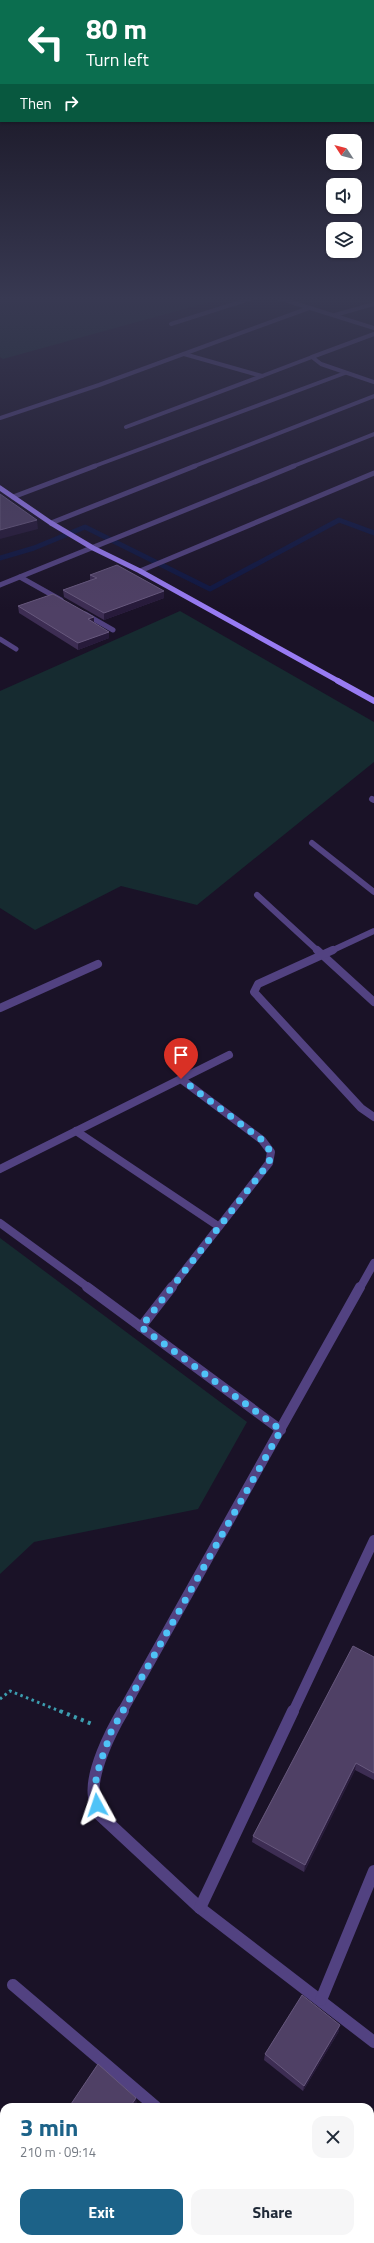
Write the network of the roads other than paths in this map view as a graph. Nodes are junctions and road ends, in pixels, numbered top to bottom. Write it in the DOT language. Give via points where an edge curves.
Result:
graph roads {
  1 [pos="52,401"];
  2 [pos="196,401"];
  3 [pos="271,401"];
  4 [pos="362,401"];
  5 [pos="0,418"];
  6 [pos="126,427"];
  7 [pos="374,434"];
  8 [pos="374,473"];
  9 [pos="0,488"];
  10 [pos="13,497"];
  11 [pos="51,523"];
  12 [pos="93,548"];
  13 [pos="140,571"];
  14 [pos="20,577"];
  15 [pos="0,585"];
  16 [pos="67,604"];
  17 [pos="80,611"];
  18 [pos="113,630"];
  19 [pos="0,639"];
  20 [pos="16,649"];
  21 [pos="374,701"];
  22 [pos="312,844"];
  23 [pos="374,892"];
  24 [pos="257,895"];
  25 [pos="374,931"];
  26 [pos="322,953"];
  27 [pos="98,964"];
  28 [pos="374,1002"];
  29 [pos="0,1008"];
  30 [pos="229,1055"];
  31 [pos="181,1079"];
  32 [pos="374,1117"];
  33 [pos="76,1131"];
  34 [pos="0,1169"];
  35 [pos="0,1223"];
  36 [pos="218,1226"];
  37 [pos="374,1264"];
  38 [pos="141,1327"];
  39 [pos="281,1430"];
  40 [pos="374,1540"];
  41 [pos="374,1871"];
  42 [pos="200,1908"];
  43 [pos="13,1985"];
  44 [pos="321,2000"];
  45 [pos="374,2042"];
  46 [pos="151,2103"];
  1 -- 5 [label="street"];
  2 -- 6 [label="street"];
  3 -- 10 [label="street"];
  4 -- 11 [label="street"];
  7 -- 12 [label="street"];
  8 -- 13 [label="street"];
  9 -- 10 [label="main road"];
  10 -- 11 [label="main road"];
  11 -- 12 [label="main road"];
  12 -- 13 [label="main road"];
  12 -- 14 [label="street"];
  13 -- 21 [label="main road"];
  14 -- 15 [label="street"];
  14 -- 16 [label="street"];
  17 -- 18 [label="street"];
  19 -- 20 [label="street"];
  22 -- 23 [label="street"];
  24 -- 26 [label="street"];
  25 -- 26 [label="street"];
  26 -- 28 [label="street"];
  26 -- 32 [label="street" via="258,984 254,992 361,1108"];
  27 -- 29 [label="street"];
  30 -- 31 [label="street"];
  31 -- 33 [label="street"];
  31 -- 36 [label="street" via="262,1140 271,1152 269,1163"];
  33 -- 34 [label="street"];
  33 -- 36 [label="street"];
  35 -- 38 [label="street"];
  36 -- 38 [label="street"];
  37 -- 39 [label="street"];
  38 -- 39 [label="street"];
  39 -- 42 [label="street" via="111,1732 96,1777 94,1796 100,1815"];
  40 -- 42 [label="street"];
  41 -- 44 [label="street"];
  42 -- 44 [label="street"];
  43 -- 46 [label="street"];
  44 -- 45 [label="street"];
}
